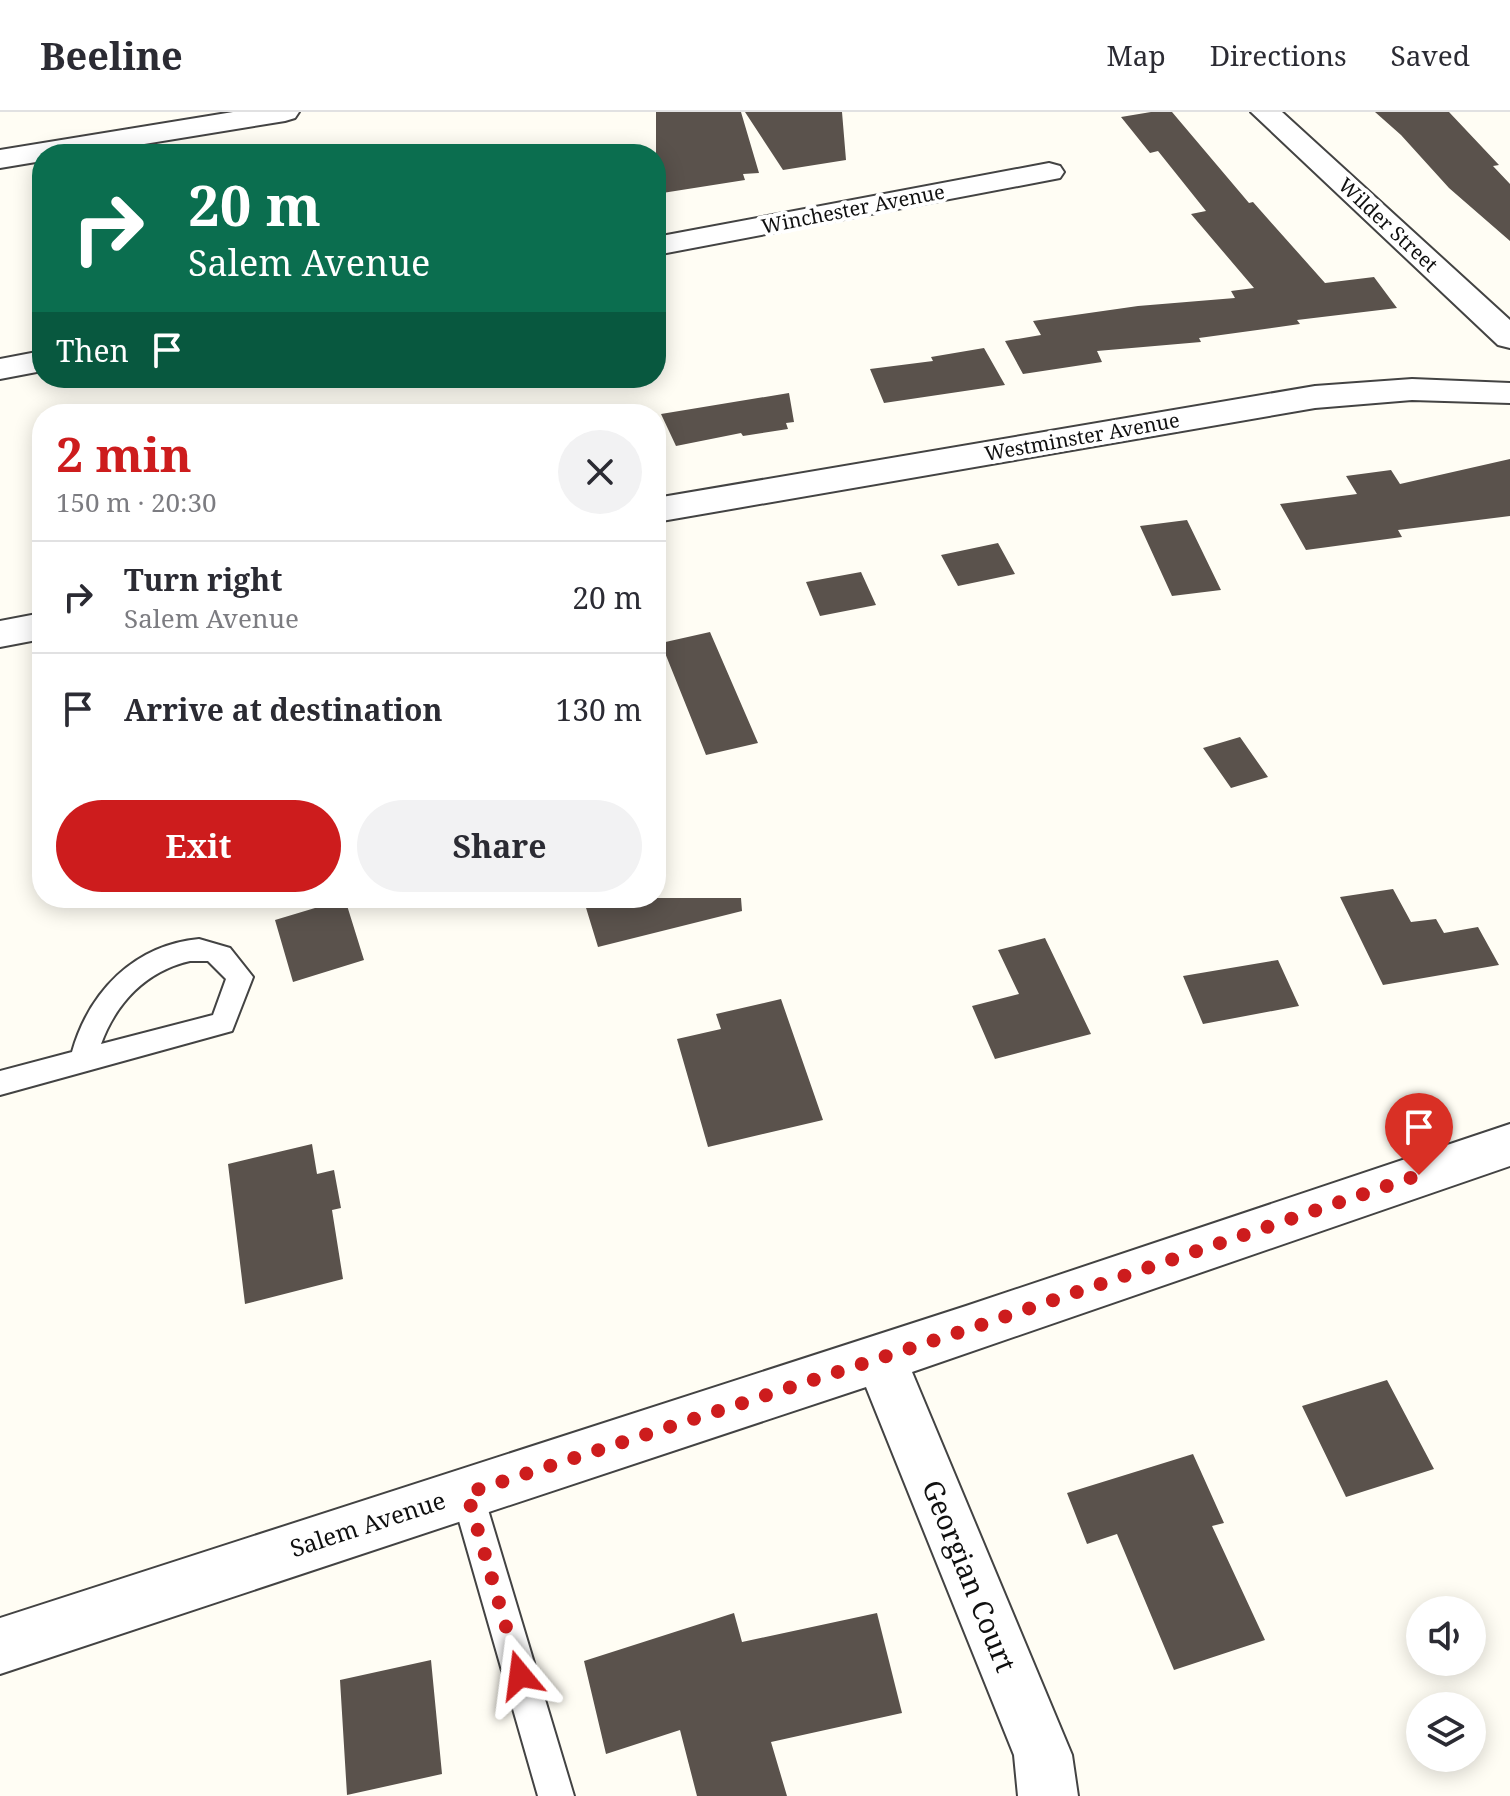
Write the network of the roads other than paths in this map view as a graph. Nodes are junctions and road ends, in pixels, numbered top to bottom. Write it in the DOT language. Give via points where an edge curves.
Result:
graph roads {
  1 [pos="285,112"];
  2 [pos="1265,112"];
  3 [pos="91,144"];
  4 [pos="32,154"];
  5 [pos="0,159"];
  6 [pos="1049,172"];
  7 [pos="666,244"];
  8 [pos="1510,338"];
  9 [pos="32,363"];
  10 [pos="0,369"];
  11 [pos="1510,393"];
  12 [pos="666,508"];
  13 [pos="32,628"];
  14 [pos="0,634"];
  15 [pos="83,1061"];
  16 [pos="0,1083"];
  17 [pos="1510,1145"];
  18 [pos="880,1358"];
  19 [pos="467,1493"];
  20 [pos="0,1646"];
  21 [pos="556,1796"];
  22 [pos="1048,1796"];
  1 -- 3 [label="street"];
  2 -- 8 [label="street, Wilder Street"];
  4 -- 5 [label="street"];
  6 -- 7 [label="street, Winchester Avenue"];
  9 -- 10 [label="street"];
  11 -- 12 [label="street, Westminster Avenue" via="1385,389 1315,397"];
  13 -- 14 [label="street"];
  15 -- 15 [label="lane" via="223,1023 240,977 214,952 204,950 147,963 101,1013"];
  15 -- 16 [label="lane"];
  17 -- 18 [label="street, Salem Avenue"];
  18 -- 19 [label="street, Salem Avenue"];
  18 -- 22 [label="street, Georgian Court" via="1043,1755"];
  19 -- 20 [label="street, Salem Avenue"];
  19 -- 21 [label="lane"];
}
